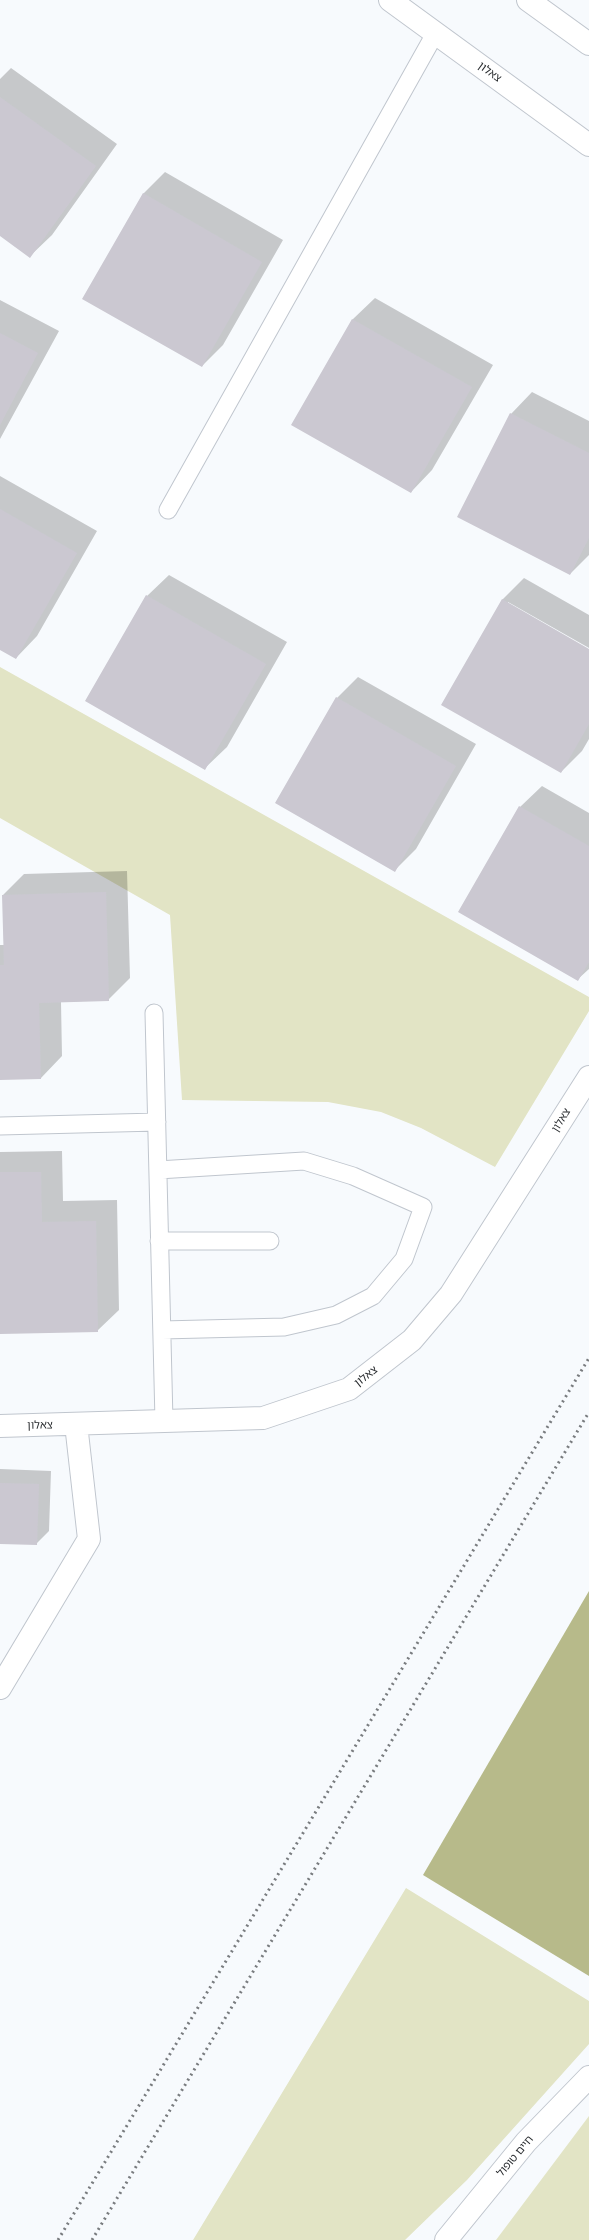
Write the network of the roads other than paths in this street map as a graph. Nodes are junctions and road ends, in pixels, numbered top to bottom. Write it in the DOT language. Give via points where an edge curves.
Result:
graph roads {
  1 [pos="390,0"];
  2 [pos="528,0"];
  3 [pos="436,32"];
  4 [pos="589,44"];
  5 [pos="589,145"];
  6 [pos="168,510"];
  7 [pos="154,1013"];
  8 [pos="589,1077"];
  9 [pos="157,1122"];
  10 [pos="0,1126"];
  11 [pos="158,1170"];
  12 [pos="159,1241"];
  13 [pos="270,1241"];
  14 [pos="162,1330"];
  15 [pos="164,1421"];
  16 [pos="76,1424"];
  17 [pos="0,1426"];
  18 [pos="0,1688"];
  19 [pos="589,2077"];
  20 [pos="446,2240"];
  1 -- 3 [label="street, צאלון"];
  2 -- 4 [label="street"];
  3 -- 5 [label="street, צאלון"];
  3 -- 6 [label="lane"];
  7 -- 9 [label="lane"];
  8 -- 15 [label="street, צאלון" via="452,1294 412,1340 349,1389 263,1418"];
  9 -- 10 [label="lane"];
  9 -- 11 [label="lane"];
  11 -- 12 [label="lane"];
  11 -- 14 [label="lane" via="304,1161 353,1176 423,1207 404,1259 378,1291 336,1314 284,1327"];
  12 -- 13 [label="lane"];
  12 -- 14 [label="lane"];
  14 -- 15 [label="lane"];
  15 -- 16 [label="street, צאלון"];
  16 -- 17 [label="street, צאלון"];
  16 -- 18 [label="street" via="89,1539"];
  19 -- 20 [label="street, חיים טופול" via="526,2142"];
}
